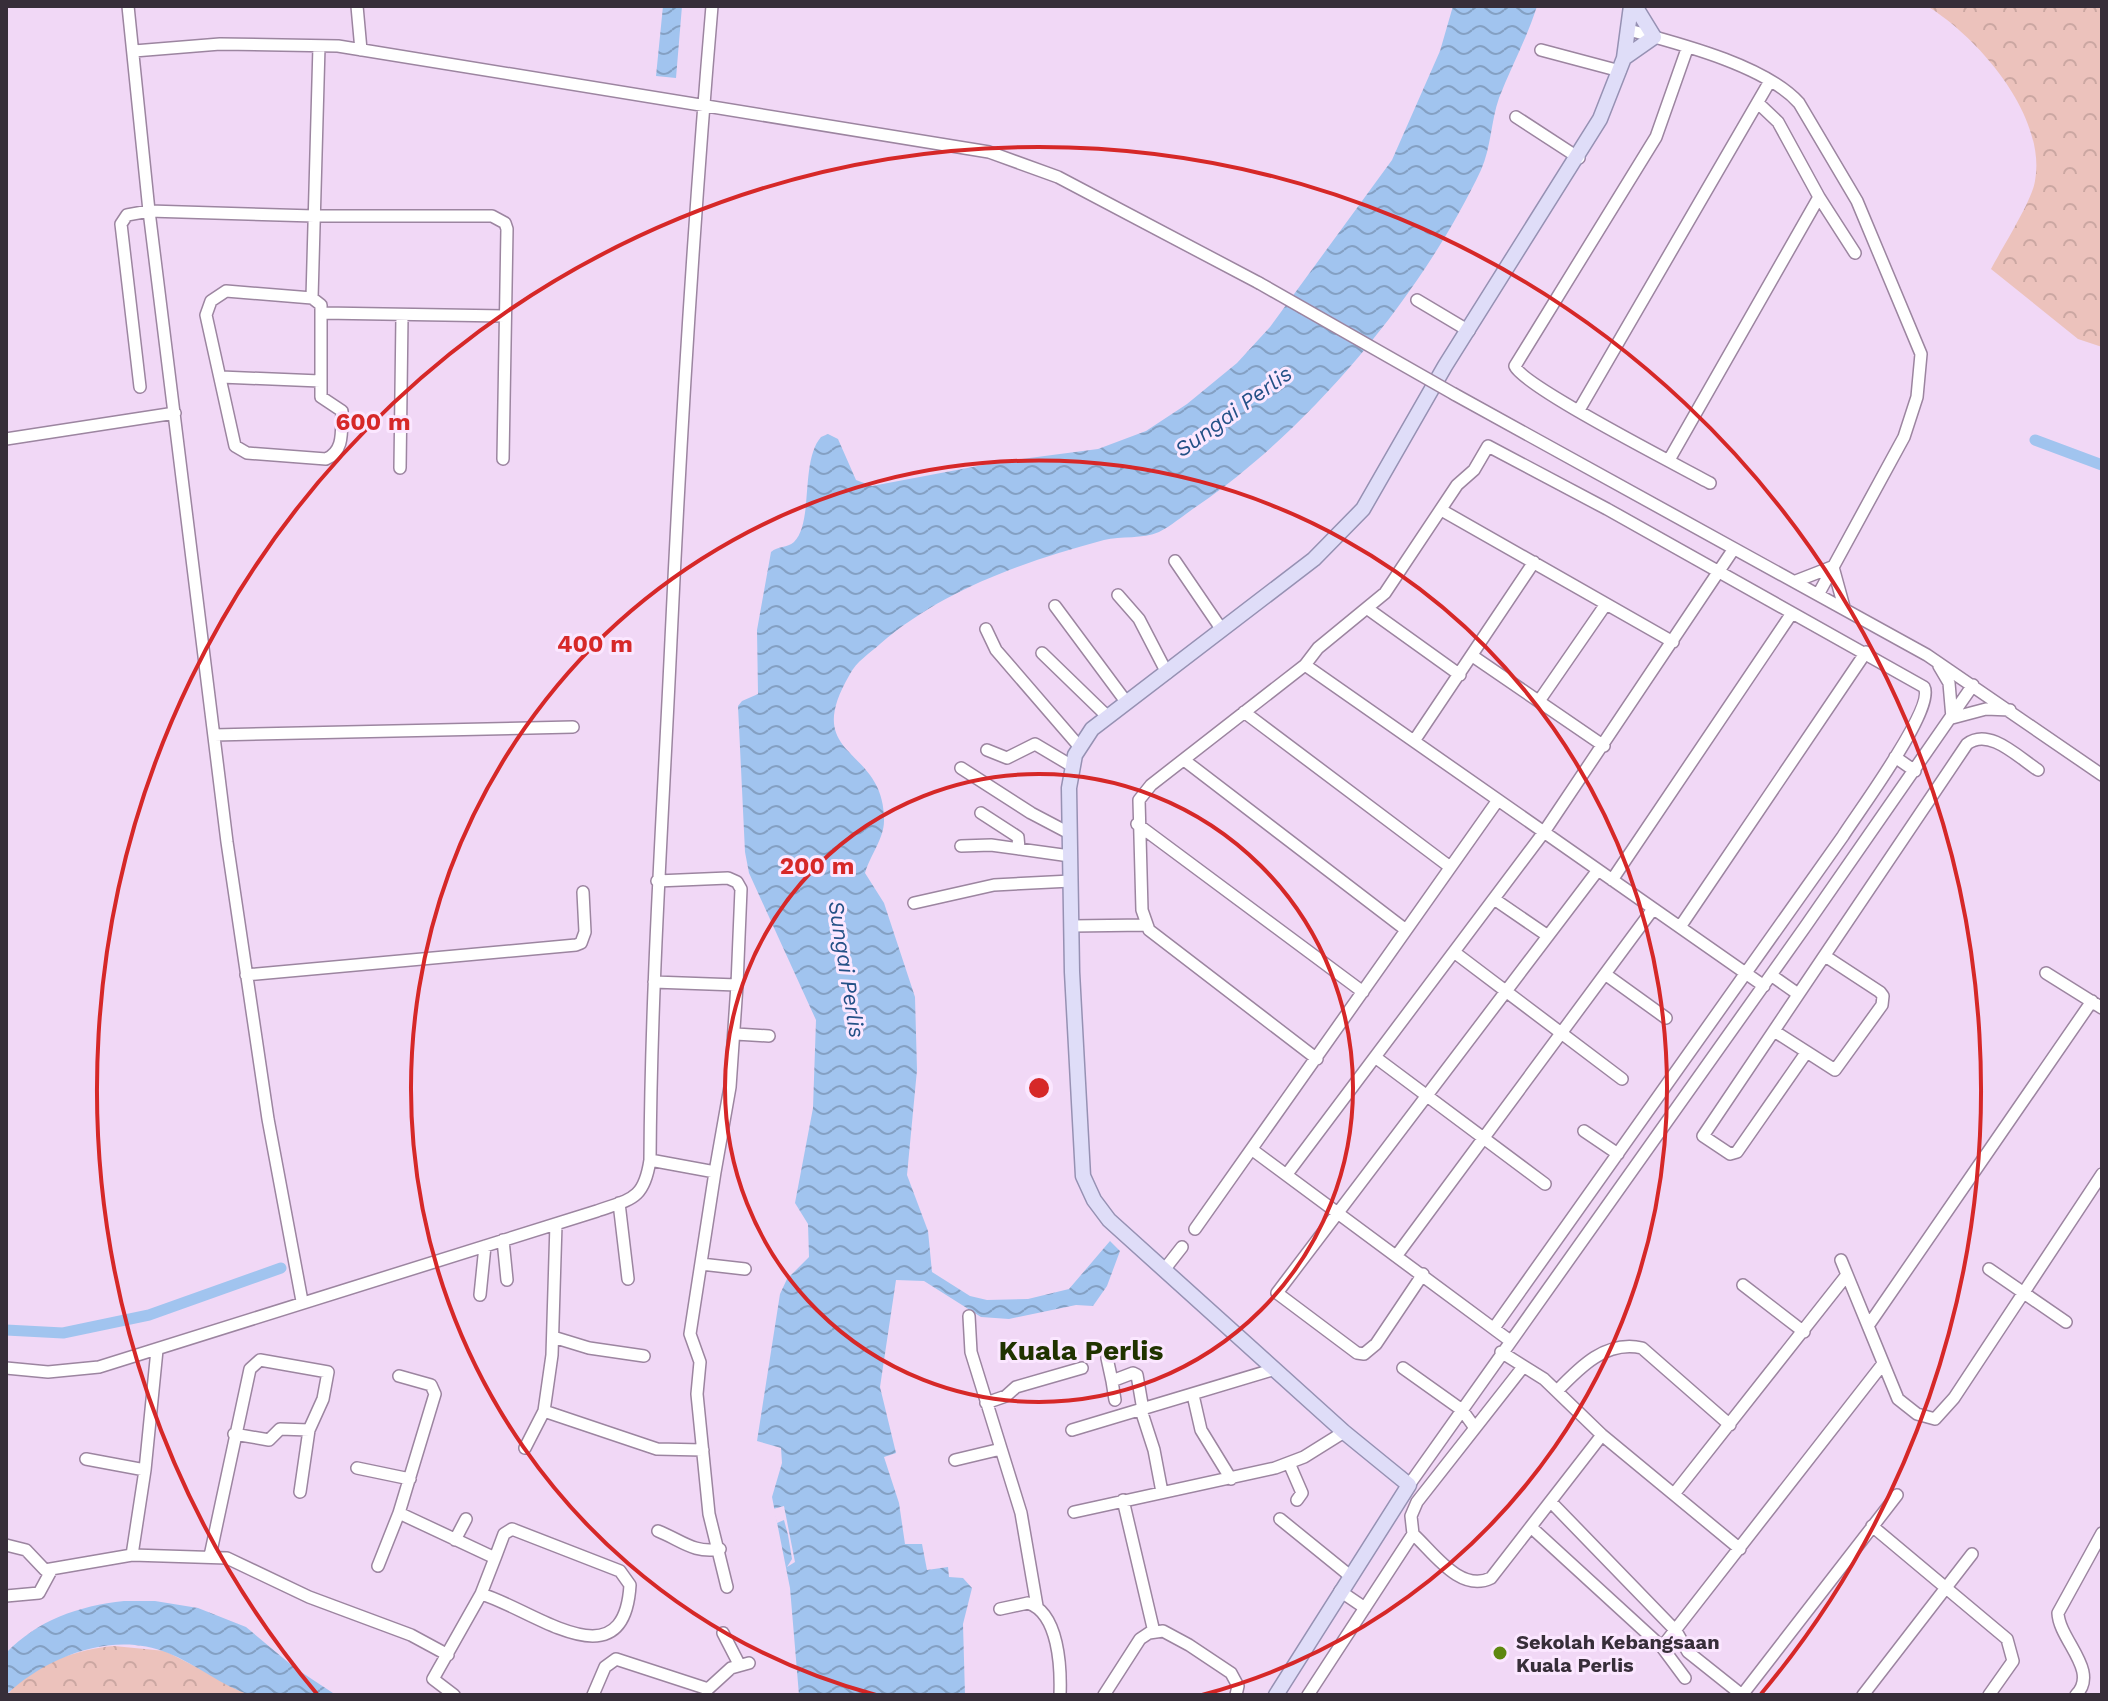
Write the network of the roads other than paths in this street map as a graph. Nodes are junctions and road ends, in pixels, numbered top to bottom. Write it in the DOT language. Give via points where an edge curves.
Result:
graph roads {
  1 [pos="128,6"];
  2 [pos="357,6"];
  3 [pos="712,6"];
  4 [pos="1633,6"];
  5 [pos="1629,30"];
  6 [pos="1661,39"];
  7 [pos="319,46"];
  8 [pos="1687,49"];
  9 [pos="361,50"];
  10 [pos="1541,50"];
  11 [pos="134,51"];
  12 [pos="1622,64"];
  13 [pos="1770,81"];
  14 [pos="1758,103"];
  15 [pos="703,108"];
  16 [pos="1516,117"];
  17 [pos="1579,158"];
  18 [pos="1819,197"];
  19 [pos="149,211"];
  20 [pos="314,216"];
  21 [pos="1855,253"];
  22 [pos="312,298"];
  23 [pos="1417,300"];
  24 [pos="323,313"];
  25 [pos="402,316"];
  26 [pos="505,316"];
  27 [pos="1469,331"];
  28 [pos="221,377"];
  29 [pos="320,381"];
  30 [pos="140,387"];
  31 [pos="1579,410"];
  32 [pos="175,413"];
  33 [pos="6,439"];
  34 [pos="503,459"];
  35 [pos="1669,460"];
  36 [pos="400,468"];
  37 [pos="1710,483"];
  38 [pos="1443,511"];
  39 [pos="1733,550"];
  40 [pos="1175,561"];
  41 [pos="1534,562"];
  42 [pos="1833,566"];
  43 [pos="1719,573"];
  44 [pos="1796,581"];
  45 [pos="1819,593"];
  46 [pos="1118,595"];
  47 [pos="1606,604"];
  48 [pos="1055,606"];
  49 [pos="1844,607"];
  50 [pos="1368,609"];
  51 [pos="1792,613"];
  52 [pos="986,629"];
  53 [pos="1222,630"];
  54 [pos="1673,642"];
  55 [pos="1866,652"];
  56 [pos="1042,653"];
  57 [pos="1474,657"];
  58 [pos="1937,661"];
  59 [pos="1305,665"];
  60 [pos="1167,673"];
  61 [pos="1460,675"];
  62 [pos="1973,685"];
  63 [pos="1539,701"];
  64 [pos="1127,703"];
  65 [pos="2010,710"];
  66 [pos="1244,712"];
  67 [pos="1108,717"];
  68 [pos="1952,718"];
  69 [pos="573,727"];
  70 [pos="214,735"];
  71 [pos="1414,741"];
  72 [pos="1078,745"];
  73 [pos="1604,746"];
  74 [pos="987,750"];
  75 [pos="1895,757"];
  76 [pos="1184,760"];
  77 [pos="1072,766"];
  78 [pos="961,768"];
  79 [pos="2038,770"];
  80 [pos="1915,771"];
  81 [pos="2102,775"];
  82 [pos="1498,800"];
  83 [pos="981,813"];
  84 [pos="1137,824"];
  85 [pos="1544,832"];
  86 [pos="1069,833"];
  87 [pos="961,846"];
  88 [pos="1019,849"];
  89 [pos="1070,856"];
  90 [pos="1450,867"];
  91 [pos="1598,870"];
  92 [pos="1612,880"];
  93 [pos="657,881"];
  94 [pos="1071,881"];
  95 [pos="583,892"];
  96 [pos="1494,899"];
  97 [pos="914,903"];
  98 [pos="1653,909"];
  99 [pos="1146,925"];
  100 [pos="1072,926"];
  101 [pos="1680,927"];
  102 [pos="1406,930"];
  103 [pos="1548,936"];
  104 [pos="1454,952"];
  105 [pos="1825,956"];
  106 [pos="2046,973"];
  107 [pos="1605,974"];
  108 [pos="246,975"];
  109 [pos="1748,975"];
  110 [pos="1771,975"];
  111 [pos="654,982"];
  112 [pos="737,985"];
  113 [pos="1764,986"];
  114 [pos="1507,990"];
  115 [pos="1363,992"];
  116 [pos="1798,994"];
  117 [pos="2097,1005"];
  118 [pos="1666,1018"];
  119 [pos="1774,1031"];
  120 [pos="736,1034"];
  121 [pos="1562,1034"];
  122 [pos="769,1036"];
  123 [pos="1806,1053"];
  124 [pos="1375,1057"];
  125 [pos="1317,1059"];
  126 [pos="1622,1079"];
  127 [pos="1426,1097"];
  128 [pos="1637,1129"];
  129 [pos="1584,1131"];
  130 [pos="1653,1140"];
  131 [pos="1485,1141"];
  132 [pos="1254,1151"];
  133 [pos="1618,1154"];
  134 [pos="650,1160"];
  135 [pos="715,1172"];
  136 [pos="1287,1174"];
  137 [pos="2102,1174"];
  138 [pos="1545,1184"];
  139 [pos="619,1203"];
  140 [pos="1337,1211"];
  141 [pos="556,1224"];
  142 [pos="1195,1229"];
  143 [pos="503,1240"];
  144 [pos="485,1246"];
  145 [pos="1182,1247"];
  146 [pos="1397,1255"];
  147 [pos="1841,1260"];
  148 [pos="701,1264"];
  149 [pos="745,1269"];
  150 [pos="1989,1269"];
  151 [pos="1164,1270"];
  152 [pos="1423,1274"];
  153 [pos="1846,1276"];
  154 [pos="628,1279"];
  155 [pos="507,1280"];
  156 [pos="1743,1285"];
  157 [pos="2023,1294"];
  158 [pos="480,1295"];
  159 [pos="302,1301"];
  160 [pos="969,1316"];
  161 [pos="2066,1322"];
  162 [pos="1868,1326"];
  163 [pos="1494,1328"];
  164 [pos="1804,1332"];
  165 [pos="553,1337"];
  166 [pos="1509,1340"];
  167 [pos="157,1350"];
  168 [pos="644,1356"];
  169 [pos="1107,1358"];
  170 [pos="1511,1360"];
  171 [pos="1882,1365"];
  172 [pos="6,1368"];
  173 [pos="1082,1368"];
  174 [pos="1403,1368"];
  175 [pos="1275,1369"];
  176 [pos="399,1376"];
  177 [pos="1112,1381"];
  178 [pos="1560,1388"];
  179 [pos="1193,1395"];
  180 [pos="1115,1400"];
  181 [pos="986,1403"];
  182 [pos="1142,1410"];
  183 [pos="544,1411"];
  184 [pos="1469,1419"];
  185 [pos="1730,1425"];
  186 [pos="309,1430"];
  187 [pos="1072,1430"];
  188 [pos="1344,1432"];
  189 [pos="234,1434"];
  190 [pos="1602,1435"];
  191 [pos="525,1448"];
  192 [pos="1001,1449"];
  193 [pos="703,1450"];
  194 [pos="86,1459"];
  195 [pos="955,1460"];
  196 [pos="1289,1463"];
  197 [pos="357,1468"];
  198 [pos="145,1470"];
  199 [pos="410,1479"];
  200 [pos="1231,1479"];
  201 [pos="1409,1485"];
  202 [pos="300,1492"];
  203 [pos="1162,1492"];
  204 [pos="1674,1494"];
  205 [pos="1897,1495"];
  206 [pos="1123,1500"];
  207 [pos="1297,1500"];
  208 [pos="1551,1502"];
  209 [pos="1074,1512"];
  210 [pos="399,1513"];
  211 [pos="466,1519"];
  212 [pos="1280,1519"];
  213 [pos="1872,1526"];
  214 [pos="1532,1528"];
  215 [pos="658,1531"];
  216 [pos="2102,1533"];
  217 [pos="1413,1534"];
  218 [pos="455,1540"];
  219 [pos="6,1545"];
  220 [pos="720,1549"];
  221 [pos="1740,1549"];
  222 [pos="1972,1554"];
  223 [pos="132,1555"];
  224 [pos="210,1556"];
  225 [pos="495,1558"];
  226 [pos="378,1566"];
  227 [pos="52,1569"];
  228 [pos="1349,1575"];
  229 [pos="727,1587"];
  230 [pos="1947,1587"];
  231 [pos="1340,1591"];
  232 [pos="481,1594"];
  233 [pos="6,1596"];
  234 [pos="1037,1606"];
  235 [pos="1365,1608"];
  236 [pos="1000,1609"];
  237 [pos="1676,1631"];
  238 [pos="1154,1632"];
  239 [pos="723,1633"];
  240 [pos="1662,1647"];
  241 [pos="448,1655"];
  242 [pos="1685,1678"];
  243 [pos="2079,1692"];
  244 [pos="1107,1694"];
  245 [pos="454,1695"];
  246 [pos="593,1695"];
  247 [pos="1060,1695"];
  248 [pos="1236,1695"];
  249 [pos="1276,1695"];
  250 [pos="1308,1695"];
  251 [pos="1863,1695"];
  252 [pos="1989,1695"];
  1 -- 11 [label="street"];
  2 -- 9 [label="street"];
  3 -- 15 [label="street"];
  4 -- 5 [label="main road"];
  4 -- 6 [label="main road"];
  5 -- 6 [label="street"];
  5 -- 12 [label="main road"];
  6 -- 8 [label="street"];
  6 -- 12 [label="main road"];
  7 -- 9 [label="street"];
  7 -- 11 [label="street" via="220,44"];
  7 -- 20 [label="street"];
  8 -- 13 [label="street"];
  8 -- 31 [label="street" via="1656,137 1517,360 1518,373"];
  9 -- 15 [label="street"];
  10 -- 12 [label="street"];
  11 -- 19 [label="street"];
  12 -- 17 [label="main road"];
  13 -- 14 [label="street"];
  13 -- 42 [label="street" via="1799,103 1857,201 1921,354 1917,397 1904,437"];
  14 -- 18 [label="street" via="1778,122"];
  14 -- 31 [label="street"];
  15 -- 39 [label="street, bridge" via="989,152 1058,177 1259,283"];
  15 -- 93 [label="street"];
  16 -- 17 [label="street"];
  17 -- 27 [label="main road"];
  18 -- 21 [label="street"];
  18 -- 35 [label="street"];
  19 -- 20 [label="street"];
  19 -- 30 [label="street" via="127,215 121,224"];
  19 -- 32 [label="street"];
  20 -- 22 [label="street"];
  20 -- 26 [label="street" via="499,219 507,229"];
  22 -- 24 [label="street"];
  22 -- 28 [label="street" via="226,291 217,295 206,315"];
  23 -- 27 [label="street"];
  24 -- 25 [label="street"];
  24 -- 29 [label="street"];
  25 -- 26 [label="street"];
  25 -- 36 [label="street"];
  26 -- 34 [label="street"];
  27 -- 53 [label="main road" via="1351,524"];
  28 -- 29 [label="street"];
  28 -- 29 [label="street" via="238,449 326,459 340,449 342,411 323,400"];
  31 -- 35 [label="street"];
  32 -- 33 [label="street"];
  32 -- 70 [label="street"];
  35 -- 37 [label="street"];
  38 -- 41 [label="street"];
  38 -- 43 [label="street" via="1457,485 1491,446"];
  38 -- 50 [label="street" via="1392,585"];
  39 -- 43 [label="street"];
  39 -- 44 [label="street"];
  40 -- 53 [label="street"];
  41 -- 47 [label="street"];
  41 -- 57 [label="street"];
  42 -- 44 [label="street"];
  42 -- 45 [label="street"];
  42 -- 49 [label="street"];
  43 -- 51 [label="street"];
  43 -- 54 [label="street"];
  44 -- 45 [label="street"];
  45 -- 49 [label="street"];
  46 -- 60 [label="street" via="1139,619"];
  47 -- 54 [label="street"];
  47 -- 63 [label="street"];
  48 -- 64 [label="street"];
  49 -- 58 [label="street"];
  50 -- 59 [label="street" via="1328,639"];
  50 -- 61 [label="street"];
  51 -- 55 [label="street"];
  51 -- 92 [label="street"];
  52 -- 72 [label="street" via="996,650"];
  53 -- 60 [label="main road"];
  54 -- 73 [label="street"];
  55 -- 75 [label="street" via="1927,692"];
  55 -- 101 [label="street"];
  56 -- 67 [label="street"];
  57 -- 61 [label="street"];
  57 -- 63 [label="street"];
  58 -- 62 [label="street"];
  58 -- 68 [label="street" via="1949,683"];
  59 -- 66 [label="street"];
  59 -- 71 [label="street"];
  60 -- 64 [label="main road"];
  61 -- 71 [label="street"];
  62 -- 65 [label="street"];
  62 -- 68 [label="street"];
  63 -- 73 [label="street"];
  64 -- 67 [label="main road"];
  65 -- 68 [label="street" via="1986,709"];
  65 -- 81 [label="street"];
  66 -- 76 [label="street"];
  66 -- 90 [label="street"];
  67 -- 72 [label="main road"];
  68 -- 80 [label="street"];
  69 -- 70 [label="street"];
  70 -- 108 [label="street"];
  71 -- 82 [label="street"];
  72 -- 77 [label="main road"];
  73 -- 85 [label="street"];
  74 -- 77 [label="street" via="1007,758 1031,744 1041,745"];
  75 -- 80 [label="street"];
  75 -- 109 [label="street"];
  76 -- 84 [label="street" via="1144,792"];
  76 -- 102 [label="street"];
  77 -- 86 [label="main road"];
  78 -- 86 [label="street"];
  79 -- 105 [label="street" via="1989,738 1967,744"];
  80 -- 110 [label="street"];
  82 -- 85 [label="street"];
  82 -- 90 [label="street"];
  83 -- 88 [label="street" via="1018,837"];
  84 -- 99 [label="street"];
  84 -- 115 [label="street"];
  85 -- 91 [label="street"];
  85 -- 96 [label="street"];
  86 -- 89 [label="main road"];
  87 -- 88 [label="street"];
  88 -- 89 [label="street"];
  89 -- 94 [label="main road"];
  90 -- 102 [label="street"];
  91 -- 92 [label="street"];
  91 -- 103 [label="street"];
  92 -- 98 [label="street"];
  93 -- 111 [label="street"];
  93 -- 112 [label="street" via="737,882"];
  94 -- 97 [label="street" via="994,885"];
  94 -- 100 [label="main road"];
  95 -- 108 [label="street" via="585,932 576,945"];
  96 -- 103 [label="street"];
  96 -- 104 [label="street"];
  98 -- 101 [label="street"];
  98 -- 107 [label="street"];
  99 -- 100 [label="street"];
  99 -- 125 [label="street"];
  100 -- 151 [label="main road" via="1083,1176 1109,1220"];
  101 -- 109 [label="street"];
  102 -- 115 [label="street"];
  103 -- 114 [label="street"];
  104 -- 114 [label="street"];
  104 -- 124 [label="street"];
  105 -- 116 [label="street"];
  105 -- 123 [label="street" via="1880,992 1884,1000 1840,1067 1831,1069"];
  106 -- 117 [label="street"];
  107 -- 118 [label="street"];
  107 -- 121 [label="street"];
  108 -- 159 [label="street"];
  109 -- 113 [label="street"];
  109 -- 128 [label="street"];
  110 -- 113 [label="street"];
  110 -- 116 [label="street"];
  111 -- 112 [label="street"];
  111 -- 134 [label="street"];
  112 -- 120 [label="street"];
  113 -- 130 [label="street"];
  114 -- 121 [label="street"];
  114 -- 127 [label="street"];
  115 -- 125 [label="street"];
  116 -- 119 [label="street"];
  117 -- 162 [label="street"];
  119 -- 123 [label="street"];
  119 -- 123 [label="street" via="1703,1136 1730,1154 1737,1152"];
  120 -- 122 [label="street"];
  120 -- 135 [label="street"];
  121 -- 126 [label="street"];
  121 -- 131 [label="street"];
  124 -- 127 [label="street"];
  124 -- 136 [label="street"];
  125 -- 132 [label="street"];
  127 -- 131 [label="street"];
  127 -- 140 [label="street"];
  128 -- 130 [label="street"];
  128 -- 133 [label="street"];
  129 -- 133 [label="street"];
  130 -- 166 [label="street"];
  131 -- 138 [label="street"];
  131 -- 146 [label="street"];
  132 -- 136 [label="street"];
  132 -- 142 [label="street"];
  133 -- 163 [label="street"];
  134 -- 135 [label="street"];
  134 -- 139 [label="street" via="642,1191"];
  135 -- 148 [label="street"];
  136 -- 140 [label="street"];
  137 -- 157 [label="street"];
  139 -- 141 [label="street"];
  139 -- 154 [label="street"];
  140 -- 146 [label="street"];
  140 -- 152 [label="street" via="1277,1293 1331,1334 1357,1353 1369,1350"];
  141 -- 143 [label="street"];
  141 -- 165 [label="street"];
  143 -- 144 [label="street"];
  143 -- 155 [label="street"];
  144 -- 158 [label="street"];
  144 -- 159 [label="street"];
  145 -- 151 [label="street"];
  146 -- 152 [label="street"];
  147 -- 153 [label="street"];
  148 -- 149 [label="street"];
  148 -- 193 [label="street" via="690,1334 700,1362 696,1389"];
  150 -- 157 [label="street"];
  151 -- 175 [label="main road"];
  152 -- 163 [label="street"];
  153 -- 162 [label="street"];
  153 -- 164 [label="street"];
  156 -- 164 [label="street"];
  157 -- 161 [label="street"];
  157 -- 171 [label="street" via="1935,1419 1905,1407"];
  159 -- 167 [label="street"];
  160 -- 181 [label="street" via="971,1352"];
  162 -- 171 [label="street"];
  163 -- 166 [label="street"];
  164 -- 185 [label="street"];
  165 -- 168 [label="street"];
  165 -- 183 [label="street"];
  166 -- 170 [label="street"];
  167 -- 172 [label="street" via="79,1371"];
  167 -- 198 [label="street"];
  169 -- 177 [label="street"];
  170 -- 178 [label="street"];
  170 -- 184 [label="street"];
  170 -- 184 [label="street"];
  171 -- 221 [label="street"];
  173 -- 181 [label="street" via="1016,1387"];
  174 -- 184 [label="street"];
  175 -- 179 [label="street"];
  175 -- 188 [label="main road"];
  176 -- 199 [label="street" via="427,1383 435,1391"];
  177 -- 180 [label="street"];
  177 -- 182 [label="street" via="1135,1373"];
  178 -- 185 [label="street" via="1593,1357 1622,1346 1642,1348"];
  178 -- 190 [label="street"];
  179 -- 182 [label="street"];
  179 -- 200 [label="street" via="1201,1430"];
  181 -- 192 [label="street"];
  182 -- 187 [label="street"];
  182 -- 203 [label="street"];
  183 -- 191 [label="street"];
  183 -- 193 [label="street" via="657,1449"];
  184 -- 201 [label="street"];
  184 -- 217 [label="street" via="1413,1508"];
  185 -- 204 [label="street"];
  186 -- 189 [label="street" via="282,1429 269,1440"];
  186 -- 189 [label="street" via="328,1372 260,1360 250,1369"];
  186 -- 202 [label="street"];
  188 -- 196 [label="street"];
  188 -- 201 [label="main road"];
  189 -- 224 [label="street"];
  190 -- 204 [label="street"];
  190 -- 208 [label="street"];
  192 -- 195 [label="street"];
  192 -- 234 [label="street" via="1021,1513"];
  193 -- 220 [label="street" via="709,1514"];
  194 -- 198 [label="street"];
  196 -- 200 [label="street"];
  196 -- 207 [label="street" via="1302,1493"];
  197 -- 199 [label="street"];
  198 -- 223 [label="street"];
  199 -- 210 [label="street"];
  200 -- 203 [label="street"];
  201 -- 228 [label="main road"];
  203 -- 206 [label="street"];
  204 -- 221 [label="street"];
  205 -- 213 [label="street"];
  206 -- 209 [label="street"];
  206 -- 238 [label="street"];
  208 -- 214 [label="street"];
  208 -- 237 [label="street"];
  210 -- 218 [label="street"];
  210 -- 226 [label="street"];
  211 -- 218 [label="street"];
  212 -- 228 [label="street"];
  213 -- 230 [label="street"];
  213 -- 237 [label="street" via="1742,1695 1688,1652"];
  214 -- 217 [label="street" via="1498,1573 1478,1584 1462,1580"];
  214 -- 240 [label="street"];
  215 -- 220 [label="street" via="695,1551"];
  216 -- 243 [label="street" via="2058,1613 2085,1677"];
  217 -- 235 [label="street"];
  218 -- 225 [label="street"];
  219 -- 227 [label="street" via="21,1547 42,1568"];
  220 -- 229 [label="street"];
  221 -- 237 [label="street"];
  222 -- 230 [label="street"];
  223 -- 224 [label="street"];
  223 -- 227 [label="street"];
  224 -- 241 [label="street" via="234,1561"];
  225 -- 232 [label="street"];
  225 -- 232 [label="street" via="504,1534 512,1529 620,1571 630,1585 620,1625 610,1634 580,1634"];
  227 -- 233 [label="street" via="39,1593"];
  228 -- 231 [label="main road"];
  230 -- 251 [label="street"];
  230 -- 252 [label="street" via="2012,1647 2013,1661"];
  231 -- 235 [label="street"];
  231 -- 249 [label="main road"];
  232 -- 241 [label="street"];
  234 -- 236 [label="street"];
  234 -- 247 [label="street" via="1057,1649"];
  235 -- 250 [label="street"];
  237 -- 240 [label="street"];
  238 -- 244 [label="street" via="1140,1639"];
  238 -- 248 [label="street" via="1163,1631 1231,1673"];
  239 -- 246 [label="street" via="744,1663 708,1689 616,1659 605,1667"];
  240 -- 242 [label="street"];
  241 -- 245 [label="street" via="433,1679"];
}
